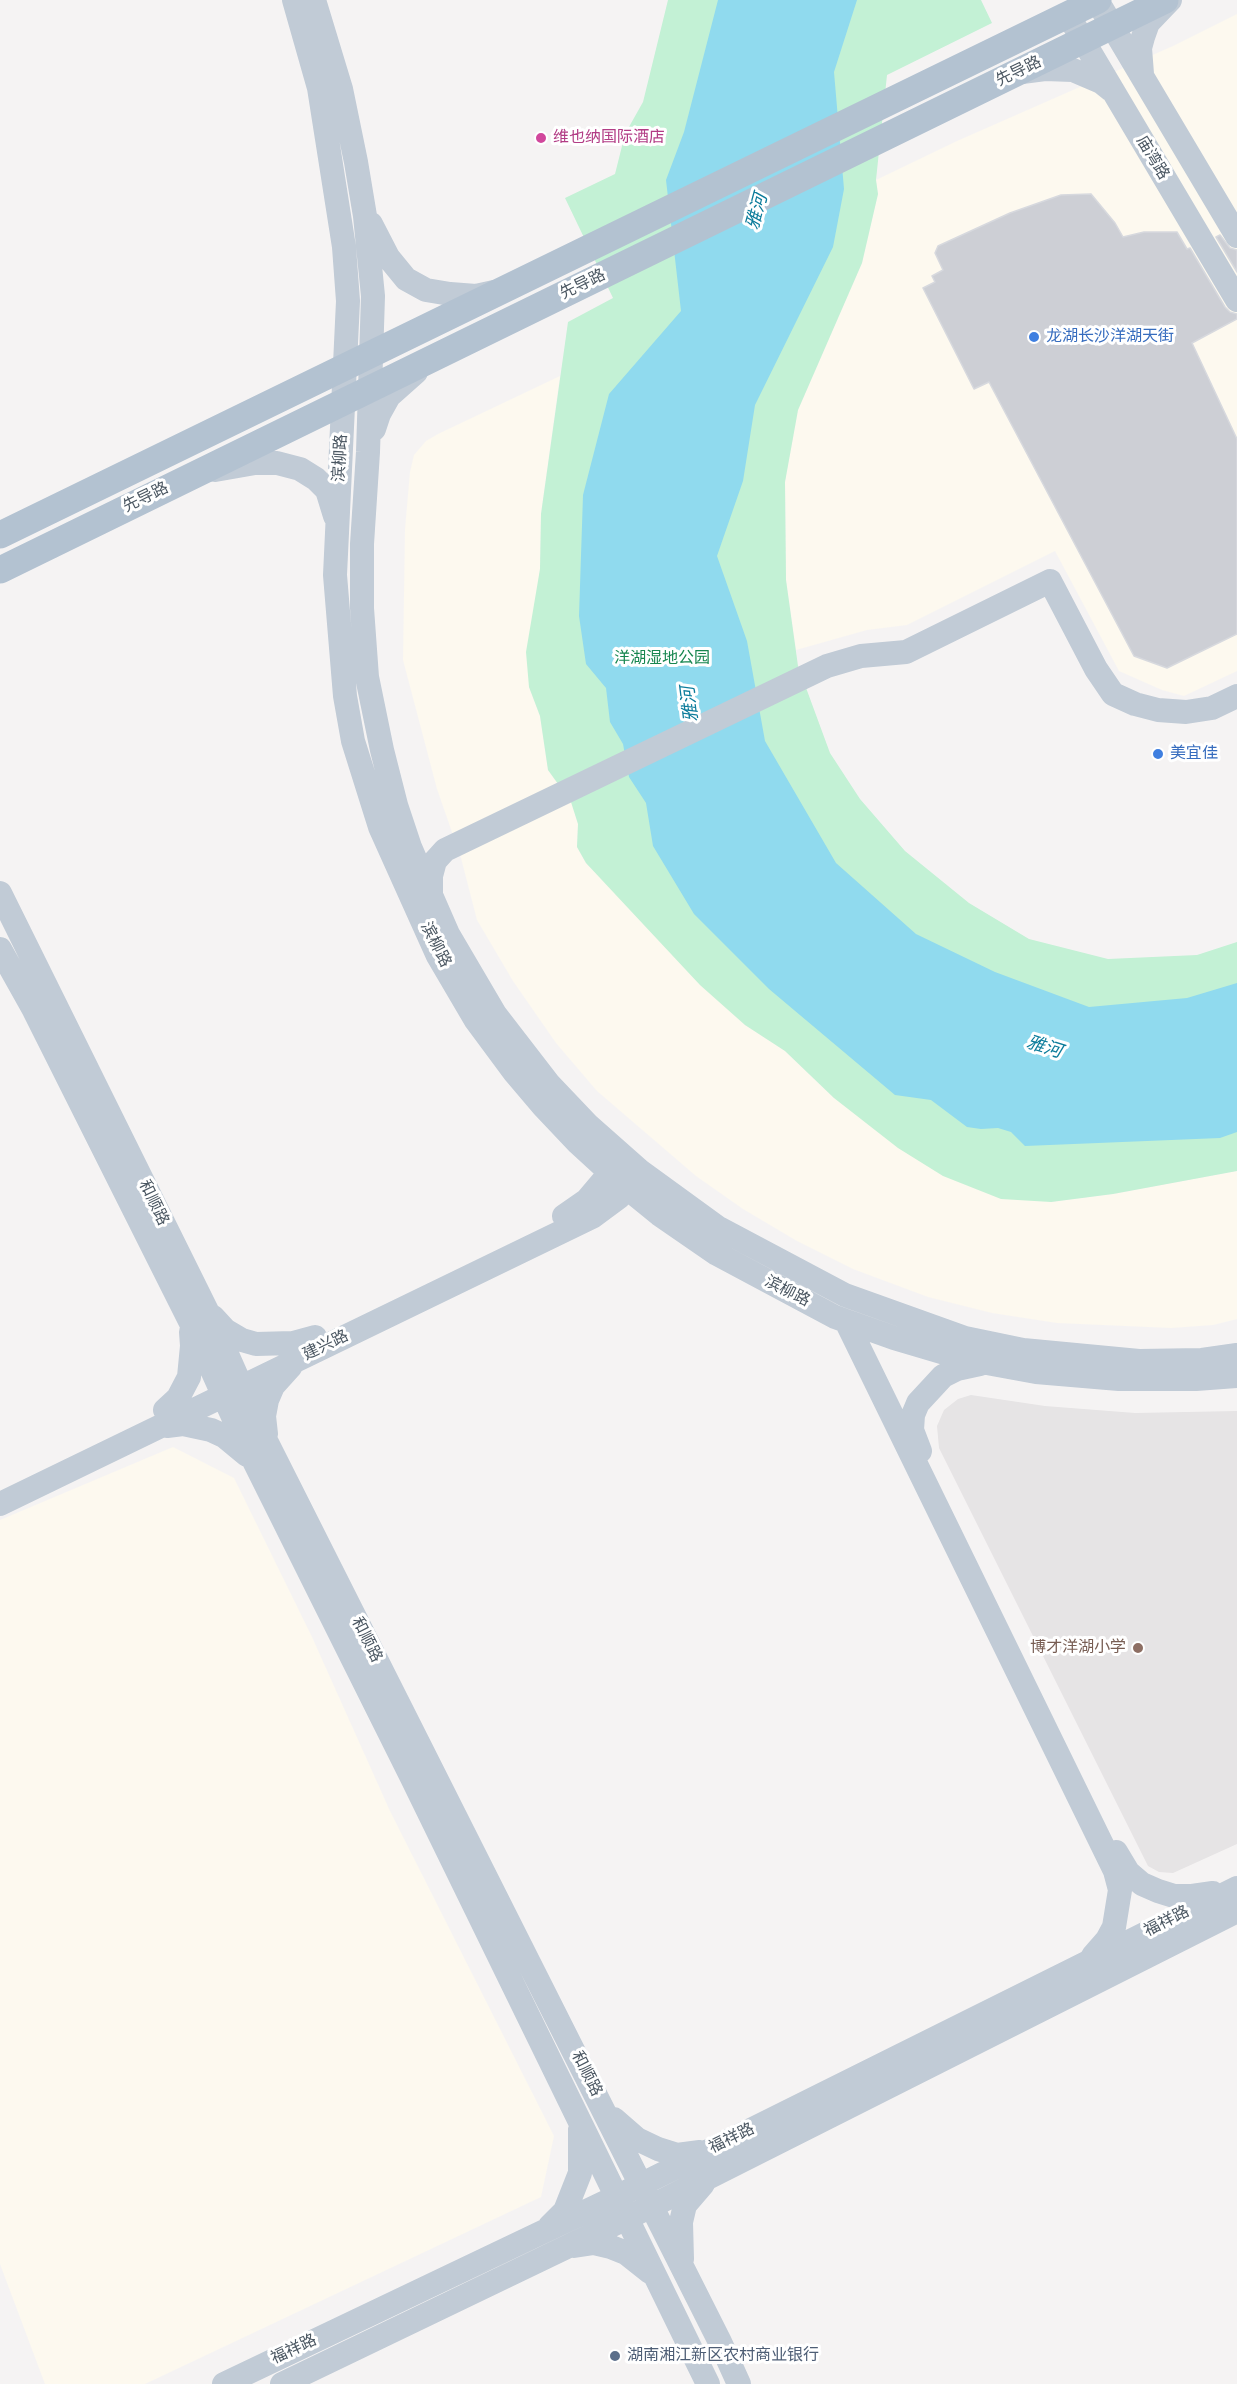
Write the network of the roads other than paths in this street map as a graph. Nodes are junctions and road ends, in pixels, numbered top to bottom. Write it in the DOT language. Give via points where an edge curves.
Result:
graph roads {
  1 [pos="294,0"];
  2 [pos="314,0"];
  3 [pos="1097,0"];
  4 [pos="1168,0"];
  5 [pos="1068,15"];
  6 [pos="1112,26"];
  7 [pos="1083,41"];
  8 [pos="1017,73"];
  9 [pos="1142,77"];
  10 [pos="1112,91"];
  11 [pos="364,208"];
  12 [pos="1237,236"];
  13 [pos="502,290"];
  14 [pos="1237,300"];
  15 [pos="348,301"];
  16 [pos="448,351"];
  17 [pos="372,354"];
  18 [pos="345,367"];
  19 [pos="371,388"];
  20 [pos="280,398"];
  21 [pos="344,401"];
  22 [pos="368,452"];
  23 [pos="193,475"];
  24 [pos="338,527"];
  25 [pos="0,535"];
  26 [pos="0,570"];
  27 [pos="871,650"];
  28 [pos="1237,688"];
  29 [pos="1237,696"];
  30 [pos="407,839"];
  31 [pos="443,846"];
  32 [pos="0,893"];
  33 [pos="431,897"];
  34 [pos="0,949"];
  35 [pos="564,1128"];
  36 [pos="625,1172"];
  37 [pos="659,1214"];
  38 [pos="580,1215"];
  39 [pos="198,1316"];
  40 [pos="846,1321"];
  41 [pos="310,1346"];
  42 [pos="1237,1355"];
  43 [pos="990,1364"];
  44 [pos="1237,1376"];
  45 [pos="230,1385"];
  46 [pos="165,1410"];
  47 [pos="145,1433"];
  48 [pos="271,1450"];
  49 [pos="258,1470"];
  50 [pos="0,1490"];
  51 [pos="0,1504"];
  52 [pos="1237,1896"];
  53 [pos="1079,1966"];
  54 [pos="600,2103"];
  55 [pos="577,2115"];
  56 [pos="719,2145"];
  57 [pos="722,2170"];
  58 [pos="640,2184"];
  59 [pos="623,2206"];
  60 [pos="651,2206"];
  61 [pos="547,2243"];
  62 [pos="657,2281"];
  63 [pos="689,2281"];
  64 [pos="224,2384"];
  65 [pos="282,2384"];
  66 [pos="708,2384"];
  67 [pos="739,2384"];
  1 -- 15 [label="main road, 滨柳路" via="319,88 344,247"];
  2 -- 11 [label="main road, 滨柳路" via="341,89"];
  3 -- 5 [label="main road, 先导路"];
  3 -- 6 [label="main road, 庙湾路"];
  4 -- 6 [label="main road, 先导路"];
  4 -- 9 [label="main road" via="1148,23 1143,37"];
  5 -- 7 [label="main road, 庙湾路"];
  5 -- 13 [label="main road, 先导路"];
  6 -- 7 [label="main road, 先导路"];
  6 -- 9 [label="main road, 庙湾路"];
  7 -- 8 [label="main road, 先导路"];
  7 -- 10 [label="main road, 庙湾路"];
  8 -- 10 [label="main road" via="1073,70"];
  8 -- 16 [label="main road, 先导路"];
  9 -- 12 [label="main road, 庙湾路"];
  10 -- 14 [label="main road, 庙湾路"];
  11 -- 13 [label="main road" via="388,257 406,279 426,290 450,294 476,296"];
  11 -- 17 [label="main road, 滨柳路" via="373,296"];
  13 -- 17 [label="main road, 先导路"];
  15 -- 18 [label="main road, 滨柳路"];
  15 -- 20 [label="main road" via="341,338 331,355"];
  16 -- 19 [label="main road, 先导路"];
  16 -- 22 [label="main road" via="405,380 389,396 379,414"];
  17 -- 18 [label="main road, 先导路"];
  17 -- 19 [label="main road, 滨柳路"];
  18 -- 20 [label="main road, 先导路"];
  18 -- 21 [label="main road, 滨柳路"];
  19 -- 21 [label="main road, 先导路"];
  19 -- 22 [label="main road, 滨柳路"];
  20 -- 25 [label="main road, 先导路"];
  21 -- 23 [label="main road, 先导路"];
  21 -- 24 [label="main road, 滨柳路"];
  22 -- 30 [label="main road, 滨柳路" via="362,544 367,677"];
  23 -- 24 [label="main road" via="255,463 300,469 327,490"];
  23 -- 26 [label="main road, 先导路"];
  24 -- 35 [label="main road, 滨柳路" via="335,575 345,696 353,741 380,827 438,956 475,1019 515,1073"];
  27 -- 28 [label="main road" via="913,641 1052,572 1102,665 1119,688 1161,704 1187,705 1211,701"];
  27 -- 29 [label="main road" via="896,654 915,649 1050,581 1113,694 1158,710 1186,712 1212,708"];
  27 -- 31 [label="main road" via="827,666"];
  30 -- 31 [label="main road" via="422,846"];
  30 -- 33 [label="main road, 滨柳路"];
  31 -- 33 [label="main road" via="433,869"];
  32 -- 39 [label="main road, 和顺路"];
  33 -- 36 [label="main road, 滨柳路" via="468,969 518,1045"];
  34 -- 39 [label="main road, 和顺路"];
  35 -- 36 [label="main road, 滨柳路"];
  35 -- 38 [label="main road" via="585,1167 578,1202"];
  36 -- 37 [label="main road, 滨柳路"];
  36 -- 38 [label="main road, 建兴路" via="619,1197"];
  36 -- 42 [label="main road, 滨柳路" via="835,1290 938,1330 1023,1350 1071,1356 1139,1361"];
  37 -- 38 [label="main road" via="632,1207"];
  37 -- 40 [label="main road, 滨柳路" via="717,1254"];
  38 -- 41 [label="main road, 建兴路"];
  39 -- 41 [label="main road" via="256,1344"];
  39 -- 45 [label="main road, 和顺路"];
  39 -- 46 [label="main road" via="189,1377 178,1398"];
  40 -- 43 [label="main road, 滨柳路"];
  40 -- 53 [label="main road" via="1114,1871 1120,1890 1114,1927 1096,1953"];
  41 -- 45 [label="main road, 建兴路"];
  41 -- 48 [label="main road" via="281,1374 267,1400 265,1431"];
  43 -- 44 [label="main road, 滨柳路" via="1119,1379"];
  43 -- 52 [label="main road" via="957,1369 930,1388 913,1416 917,1445 1128,1872 1142,1884 1174,1896"];
  45 -- 46 [label="main road"];
  45 -- 47 [label="main road, 建兴路"];
  45 -- 48 [label="main road, 和顺路"];
  45 -- 49 [label="main road, 和顺路"];
  46 -- 50 [label="main road"];
  47 -- 49 [label="main road" via="183,1424 211,1430 237,1445"];
  47 -- 51 [label="main road, 建兴路"];
  48 -- 54 [label="main road, 和顺路"];
  49 -- 55 [label="main road, 和顺路"];
  52 -- 53 [label="main road, 福祥路"];
  52 -- 57 [label="main road, 福祥路"];
  53 -- 56 [label="main road, 福祥路"];
  54 -- 56 [label="main road" via="637,2139 658,2149 677,2155"];
  54 -- 58 [label="main road, 和顺路"];
  55 -- 59 [label="main road, 和顺路"];
  55 -- 61 [label="main road" via="581,2134 580,2173"];
  56 -- 58 [label="main road, 福祥路"];
  57 -- 60 [label="main road, 福祥路"];
  57 -- 63 [label="main road" via="685,2205 680,2240"];
  58 -- 59 [label="main road, 福祥路"];
  58 -- 60 [label="main road, 和顺路"];
  59 -- 60 [label="main road, 福祥路"];
  59 -- 61 [label="main road, 福祥路"];
  59 -- 62 [label="main road, 和顺路"];
  60 -- 63 [label="main road, 和顺路"];
  61 -- 62 [label="main road" via="611,2247 638,2260"];
  61 -- 64 [label="main road, 福祥路"];
  61 -- 65 [label="main road, 福祥路"];
  62 -- 66 [label="main road, 和顺路"];
  63 -- 67 [label="main road, 和顺路"];
}
